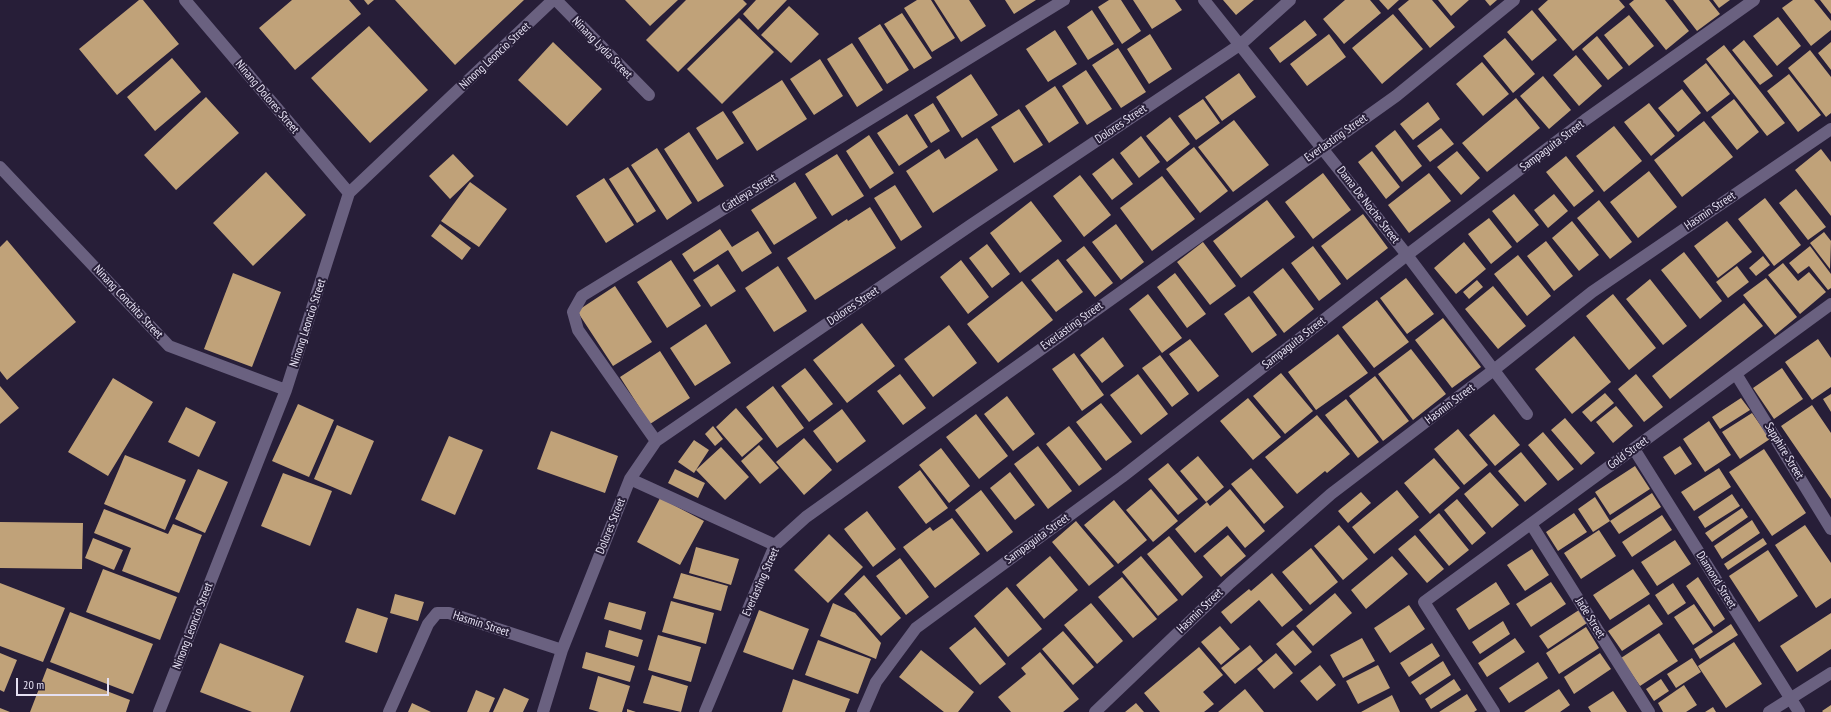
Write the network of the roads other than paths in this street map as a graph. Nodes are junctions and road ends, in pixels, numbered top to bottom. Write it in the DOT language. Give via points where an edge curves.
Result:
graph roads {
  1 [pos="185,0"];
  2 [pos="554,0"];
  3 [pos="1064,0"];
  4 [pos="1204,0"];
  5 [pos="1290,0"];
  6 [pos="1514,0"];
  7 [pos="1754,0"];
  8 [pos="1241,44"];
  9 [pos="648,95"];
  10 [pos="1831,129"];
  11 [pos="1322,147"];
  12 [pos="0,168"];
  13 [pos="350,193"];
  14 [pos="1407,255"];
  15 [pos="1830,306"];
  16 [pos="1495,370"];
  17 [pos="1736,374"];
  18 [pos="286,390"];
  19 [pos="1527,414"];
  20 [pos="656,441"];
  21 [pos="1634,449"];
  22 [pos="630,479"];
  23 [pos="1531,524"];
  24 [pos="1831,529"];
  25 [pos="775,545"];
  26 [pos="562,650"];
  27 [pos="1831,674"];
  28 [pos="1790,699"];
  29 [pos="159,712"];
  30 [pos="389,712"];
  31 [pos="543,712"];
  32 [pos="705,712"];
  33 [pos="864,712"];
  34 [pos="1095,712"];
  35 [pos="1494,712"];
  36 [pos="1649,712"];
  37 [pos="1769,712"];
  38 [pos="1799,712"];
  1 -- 13 [label="street, Ninang Dolores Street"];
  2 -- 9 [label="street, Ninang Lydia Street"];
  2 -- 13 [label="street, Ninong Leoncio Street"];
  3 -- 20 [label="street, Cattleya Street" via="582,296 573,312 578,330"];
  4 -- 8 [label="street, Dama De Noche Street"];
  5 -- 8 [label="street, Dolores Street"];
  6 -- 11 [label="street, Everlasting Street" via="1396,96"];
  7 -- 14 [label="street, Sampaguita Street" via="1585,120"];
  8 -- 11 [label="street, Dama De Noche Street"];
  8 -- 20 [label="street, Dolores Street"];
  10 -- 16 [label="street, Hasmin Street" via="1592,292"];
  11 -- 14 [label="street, Dama De Noche Street"];
  11 -- 25 [label="street, Everlasting Street" via="806,517"];
  12 -- 18 [label="street, Ninang Conchita Street" via="169,346"];
  13 -- 18 [label="street, Ninong Leoncio Street"];
  14 -- 16 [label="street, Dama De Noche Street"];
  14 -- 33 [label="street, Sampaguita Street" via="1122,477 916,628 876,682"];
  15 -- 17 [label="street, Gold Street"];
  16 -- 19 [label="street, Dama De Noche Street"];
  16 -- 34 [label="street, Hasmin Street" via="1331,494 1230,583"];
  17 -- 21 [label="street, Gold Street"];
  17 -- 24 [label="street, Sapphire Street"];
  18 -- 29 [label="street, Ninong Leoncio Street"];
  20 -- 22 [label="street, Dolores Street"];
  21 -- 23 [label="street, Gold Street"];
  21 -- 28 [label="street, Diamond Street"];
  22 -- 25 [label="street"];
  22 -- 26 [label="street, Dolores Street"];
  23 -- 35 [label="street, Gold Street" via="1424,602"];
  23 -- 36 [label="street, Jade Street"];
  25 -- 32 [label="street, Everlasting Street"];
  26 -- 30 [label="street, Hasmin Street" via="449,613 437,613 428,624"];
  26 -- 31 [label="street, Dolores Street"];
  27 -- 28 [label="street"];
  28 -- 37 [label="street"];
  28 -- 38 [label="street, Diamond Street"];
}
